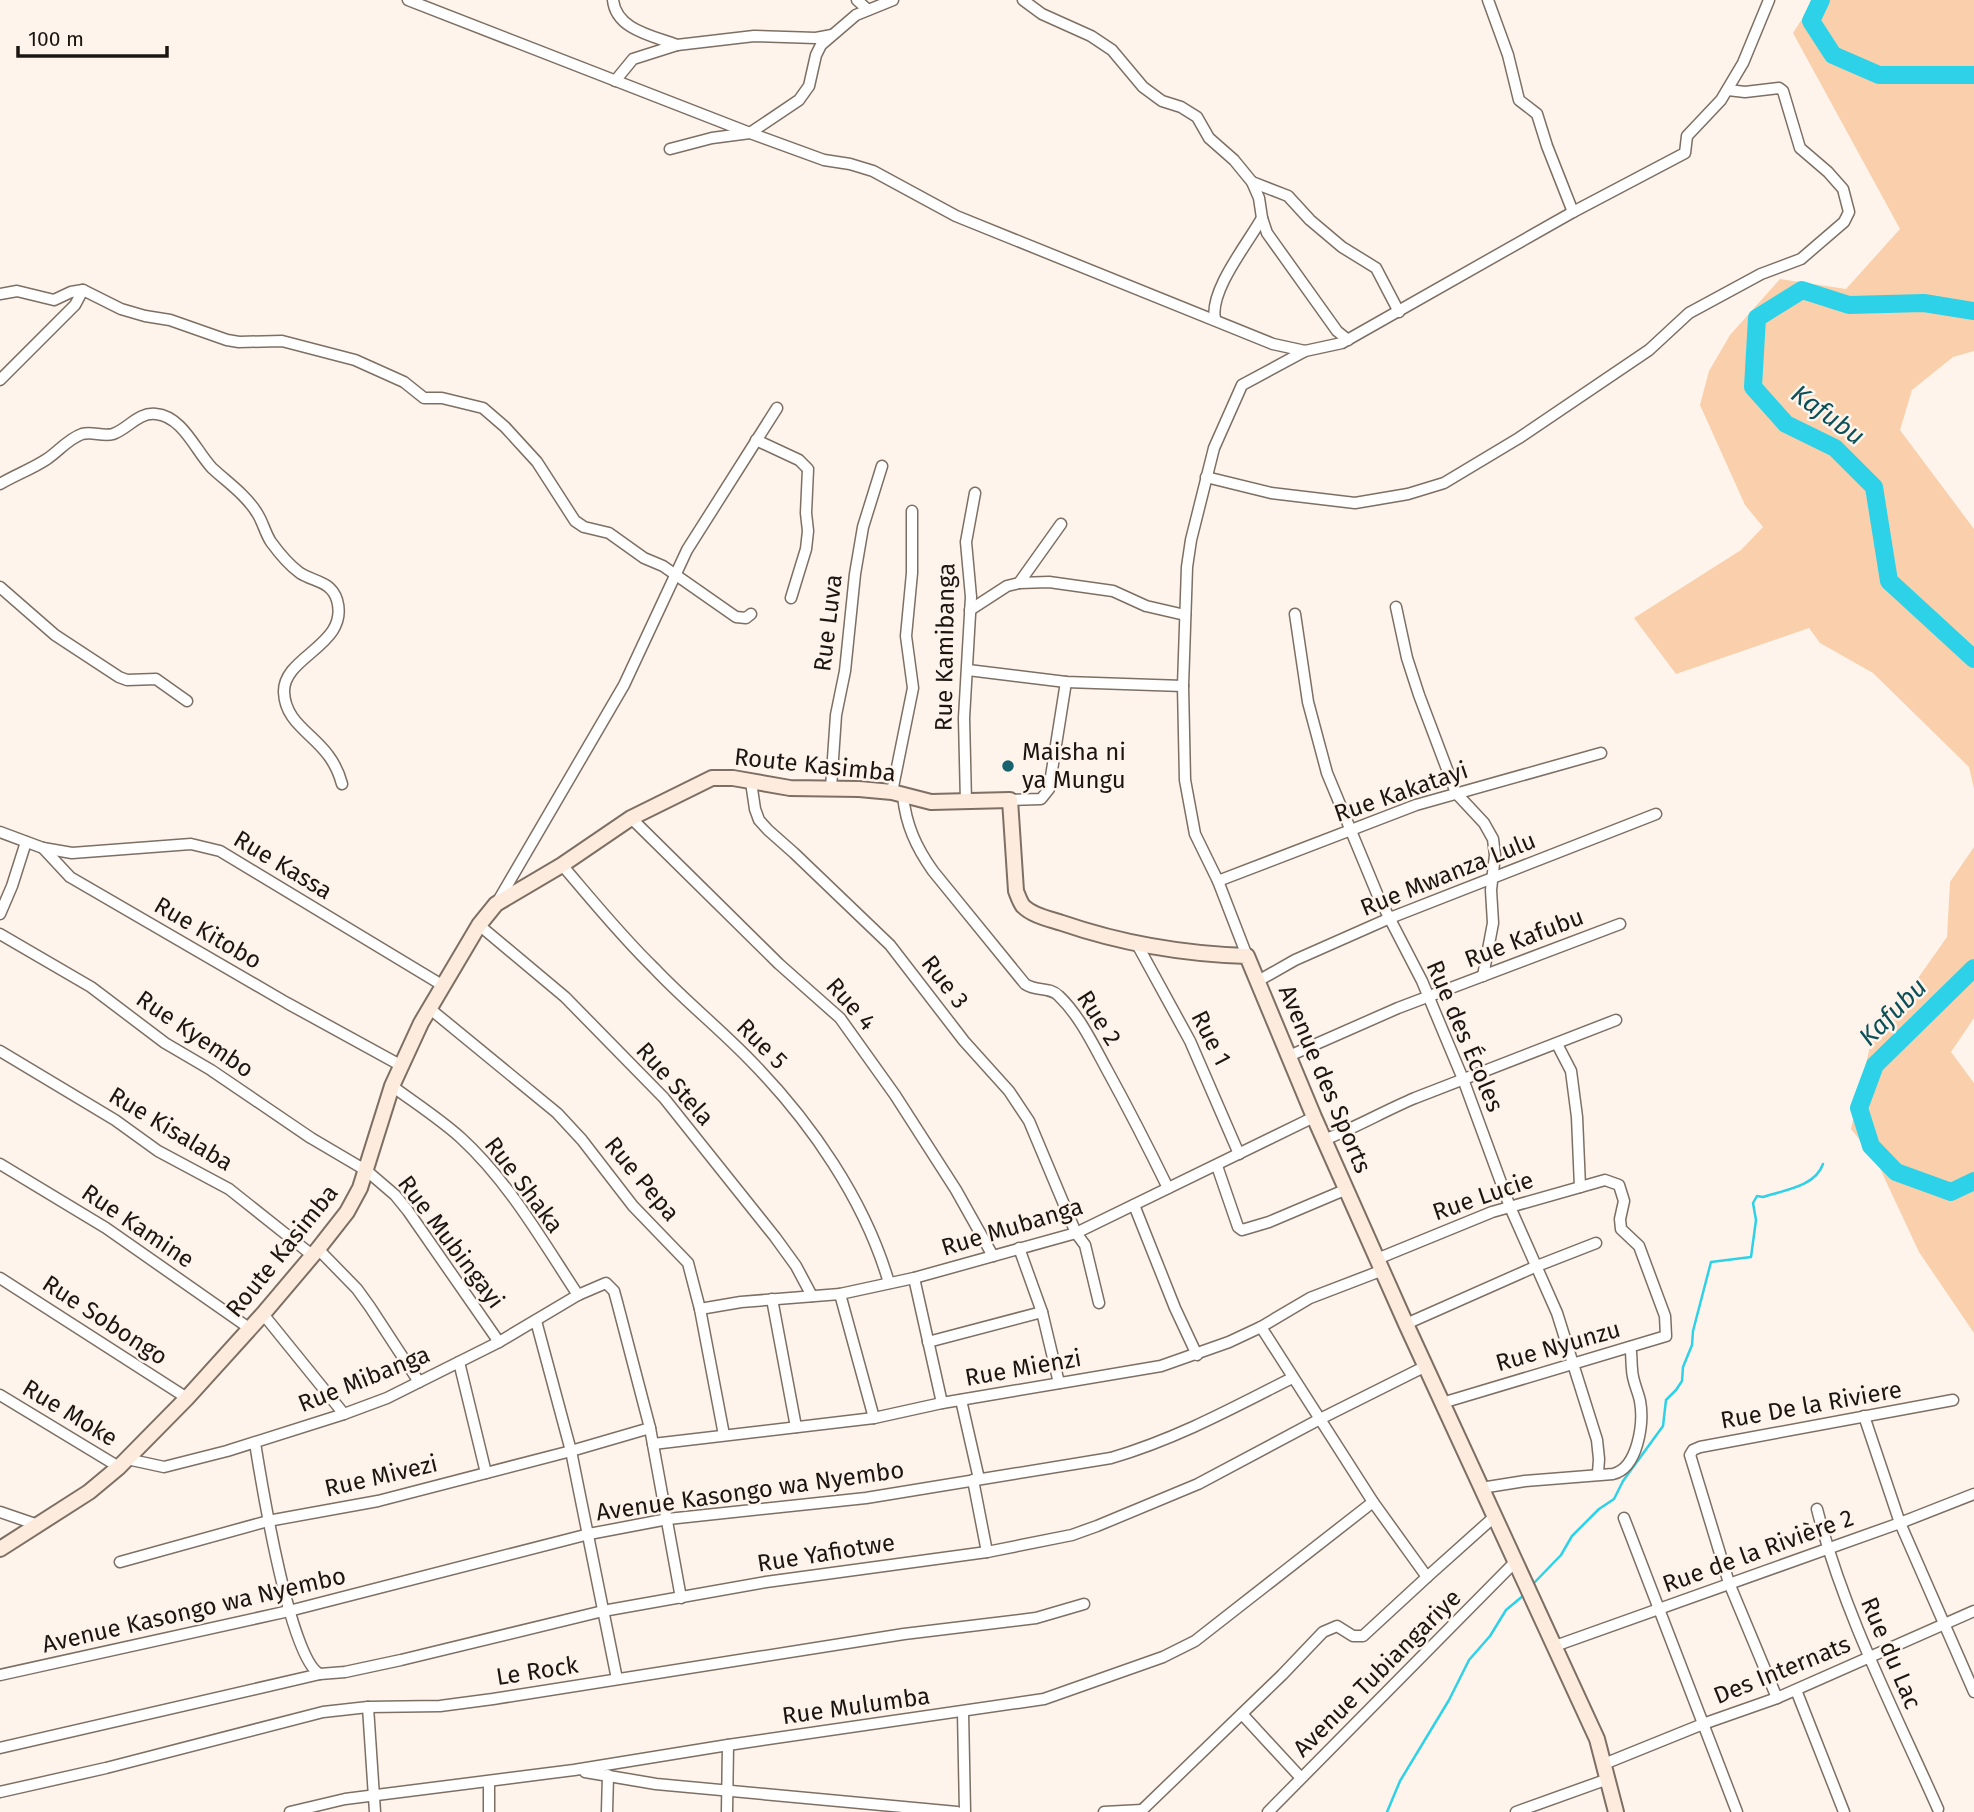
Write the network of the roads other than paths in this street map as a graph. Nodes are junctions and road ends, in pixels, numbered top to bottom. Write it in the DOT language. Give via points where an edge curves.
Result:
graph roads {
  1 [pos="408,0"];
  2 [pos="613,0"];
  3 [pos="857,0"];
  4 [pos="893,0"];
  5 [pos="1023,0"];
  6 [pos="1488,0"];
  7 [pos="1769,0"];
  8 [pos="868,10"];
  9 [pos="833,35"];
  10 [pos="677,45"];
  11 [pos="615,81"];
  12 [pos="1728,90"];
  13 [pos="750,134"];
  14 [pos="670,149"];
  15 [pos="1252,182"];
  16 [pos="1573,212"];
  17 [pos="1262,218"];
  18 [pos="83,289"];
  19 [pos="0,294"];
  20 [pos="1399,312"];
  21 [pos="1215,319"];
  22 [pos="1348,340"];
  23 [pos="1306,351"];
  24 [pos="0,380"];
  25 [pos="777,408"];
  26 [pos="757,440"];
  27 [pos="882,466"];
  28 [pos="1206,477"];
  29 [pos="0,484"];
  30 [pos="975,493"];
  31 [pos="912,511"];
  32 [pos="1061,524"];
  33 [pos="674,575"];
  34 [pos="1019,583"];
  35 [pos="0,587"];
  36 [pos="791,598"];
  37 [pos="1396,607"];
  38 [pos="971,610"];
  39 [pos="751,614"];
  40 [pos="1295,614"];
  41 [pos="1185,615"];
  42 [pos="968,670"];
  43 [pos="1066,682"];
  44 [pos="1184,686"];
  45 [pos="187,701"];
  46 [pos="1601,753"];
  47 [pos="751,782"];
  48 [pos="342,783"];
  49 [pos="831,788"];
  50 [pos="1456,793"];
  51 [pos="898,794"];
  52 [pos="1010,800"];
  53 [pos="965,802"];
  54 [pos="1656,814"];
  55 [pos="631,818"];
  56 [pos="0,832"];
  57 [pos="1351,832"];
  58 [pos="26,842"];
  59 [pos="43,848"];
  60 [pos="562,865"];
  61 [pos="1491,880"];
  62 [pos="1219,881"];
  63 [pos="496,904"];
  64 [pos="0,914"];
  65 [pos="1390,918"];
  66 [pos="1620,924"];
  67 [pos="479,925"];
  68 [pos="0,934"];
  69 [pos="1138,946"];
  70 [pos="1247,956"];
  71 [pos="1483,976"];
  72 [pos="1258,981"];
  73 [pos="442,985"];
  74 [pos="1428,997"];
  75 [pos="429,1008"];
  76 [pos="1616,1020"];
  77 [pos="1558,1044"];
  78 [pos="0,1051"];
  79 [pos="1289,1056"];
  80 [pos="400,1065"];
  81 [pos="1463,1079"];
  82 [pos="392,1086"];
  83 [pos="1314,1117"];
  84 [pos="1326,1139"];
  85 [pos="1239,1154"];
  86 [pos="0,1164"];
  87 [pos="1217,1166"];
  88 [pos="367,1171"];
  89 [pos="1580,1187"];
  90 [pos="1168,1188"];
  91 [pos="1347,1189"];
  92 [pos="1134,1205"];
  93 [pos="1510,1207"];
  94 [pos="1076,1233"];
  95 [pos="1596,1243"];
  96 [pos="1019,1248"];
  97 [pos="315,1252"];
  98 [pos="993,1256"];
  99 [pos="1380,1265"];
  100 [pos="1537,1266"];
  101 [pos="0,1278"];
  102 [pos="914,1278"];
  103 [pos="889,1283"];
  104 [pos="840,1294"];
  105 [pos="578,1295"];
  106 [pos="812,1296"];
  107 [pos="772,1299"];
  108 [pos="1099,1303"];
  109 [pos="700,1309"];
  110 [pos="1042,1312"];
  111 [pos="263,1314"];
  112 [pos="1665,1316"];
  113 [pos="536,1321"];
  114 [pos="1406,1324"];
  115 [pos="1261,1327"];
  116 [pos="249,1328"];
  117 [pos="499,1342"];
  118 [pos="929,1342"];
  119 [pos="1630,1347"];
  120 [pos="1197,1355"];
  121 [pos="459,1362"];
  122 [pos="1573,1362"];
  123 [pos="1426,1366"];
  124 [pos="1292,1378"];
  125 [pos="419,1382"];
  126 [pos="1059,1383"];
  127 [pos="0,1395"];
  128 [pos="187,1398"];
  129 [pos="1952,1399"];
  130 [pos="961,1400"];
  131 [pos="1442,1402"];
  132 [pos="942,1403"];
  133 [pos="344,1414"];
  134 [pos="1864,1416"];
  135 [pos="874,1418"];
  136 [pos="1320,1419"];
  137 [pos="796,1427"];
  138 [pos="650,1428"];
  139 [pos="724,1435"];
  140 [pos="255,1443"];
  141 [pos="653,1444"];
  142 [pos="571,1451"];
  143 [pos="123,1463"];
  144 [pos="486,1473"];
  145 [pos="1598,1473"];
  146 [pos="976,1480"];
  147 [pos="1481,1488"];
  148 [pos="1974,1494"];
  149 [pos="1373,1502"];
  150 [pos="1817,1509"];
  151 [pos="0,1512"];
  152 [pos="1494,1517"];
  153 [pos="1624,1518"];
  154 [pos="668,1519"];
  155 [pos="268,1521"];
  156 [pos="1900,1523"];
  157 [pos="38,1525"];
  158 [pos="589,1534"];
  159 [pos="1827,1548"];
  160 [pos="0,1549"];
  161 [pos="987,1552"];
  162 [pos="120,1562"];
  163 [pos="1516,1562"];
  164 [pos="1427,1577"];
  165 [pos="1729,1583"];
  166 [pos="681,1598"];
  167 [pos="1084,1604"];
  168 [pos="1659,1610"];
  169 [pos="289,1611"];
  170 [pos="603,1611"];
  171 [pos="1974,1611"];
  172 [pos="1945,1623"];
  173 [pos="1555,1646"];
  174 [pos="1869,1658"];
  175 [pos="320,1674"];
  176 [pos="0,1675"];
  177 [pos="617,1679"];
  178 [pos="1796,1689"];
  179 [pos="1974,1692"];
  180 [pos="1777,1698"];
  181 [pos="368,1707"];
  182 [pos="963,1712"];
  183 [pos="1242,1714"];
  184 [pos="1703,1724"];
  185 [pos="728,1745"];
  186 [pos="0,1748"];
  187 [pos="1604,1763"];
  188 [pos="573,1770"];
  189 [pos="608,1775"];
  190 [pos="1301,1778"];
  191 [pos="1608,1779"];
  192 [pos="489,1782"];
  193 [pos="728,1790"];
  194 [pos="0,1793"];
  195 [pos="375,1796"];
  196 [pos="1938,1809"];
  197 [pos="1141,1811"];
  198 [pos="290,1812"];
  199 [pos="375,1812"];
  200 [pos="489,1812"];
  201 [pos="607,1812"];
  202 [pos="727,1812"];
  203 [pos="957,1812"];
  204 [pos="965,1812"];
  205 [pos="1104,1812"];
  206 [pos="1268,1812"];
  207 [pos="1516,1812"];
  208 [pos="1616,1812"];
  209 [pos="1737,1812"];
  210 [pos="1844,1812"];
  1 -- 11 [label="street"];
  2 -- 10 [label="street" via="622,21"];
  3 -- 8 [label="street"];
  4 -- 8 [label="street"];
  5 -- 15 [label="street" via="1091,36 1112,50 1152,94 1191,112 1209,138"];
  6 -- 16 [label="street" via="1519,100 1537,114"];
  7 -- 12 [label="street"];
  8 -- 9 [label="street"];
  9 -- 10 [label="street" via="754,36"];
  9 -- 13 [label="street" via="816,54 809,86 799,100"];
  10 -- 11 [label="street" via="633,60"];
  11 -- 13 [label="street"];
  12 -- 16 [label="street" via="1690,131 1685,153"];
  12 -- 28 [label="street" via="1783,91 1800,148 1843,189 1849,212 1844,222 1801,259 1761,274 1689,313 1649,350 1520,438 1444,483 1355,503 1271,493"];
  13 -- 14 [label="street"];
  13 -- 21 [label="street" via="824,160 873,171 956,216"];
  15 -- 17 [label="street"];
  15 -- 20 [label="street" via="1288,196 1342,247 1376,268"];
  16 -- 20 [label="street"];
  17 -- 21 [label="street" via="1219,292 1213,305"];
  17 -- 22 [label="street" via="1300,279"];
  18 -- 19 [label="street" via="52,300 17,291"];
  18 -- 24 [label="street" via="75,305"];
  18 -- 33 [label="street" via="121,309 227,340 282,341 355,360 404,382 420,397 483,408 537,462 575,522 609,533"];
  20 -- 22 [label="street"];
  21 -- 23 [label="street" via="1273,344"];
  22 -- 23 [label="street"];
  23 -- 28 [label="street, Avenue des Sports" via="1242,385"];
  25 -- 26 [label="street, Route Kasimba"];
  26 -- 33 [label="street, Route Kasimba"];
  26 -- 36 [label="street" via="808,469 806,549"];
  27 -- 49 [label="street, Rue Luva" via="863,527 855,574"];
  28 -- 41 [label="street, Avenue des Sports" via="1187,567"];
  29 -- 48 [label="street" via="85,433 110,435 146,415 157,414 176,424 257,513 270,540 293,568 329,586 336,598 337,624 289,675 284,687 287,711 327,753"];
  30 -- 38 [label="street, Rue Kamibanga" via="967,542"];
  31 -- 51 [label="street, Rue 2" via="906,636 913,688"];
  32 -- 34 [label="street"];
  33 -- 39 [label="street" via="736,617"];
  33 -- 63 [label="street, Route Kasimba" via="624,685"];
  34 -- 38 [label="street"];
  34 -- 41 [label="street" via="1049,582 1113,591 1146,607"];
  35 -- 45 [label="street" via="55,635 119,677 156,679"];
  37 -- 50 [label="street" via="1415,683"];
  38 -- 42 [label="street, Rue Kamibanga"];
  40 -- 57 [label="street, Rue des Écoles" via="1308,702 1327,773"];
  41 -- 44 [label="street, Avenue des Sports"];
  42 -- 43 [label="street"];
  42 -- 53 [label="street, Rue Kamibanga"];
  43 -- 44 [label="street"];
  43 -- 52 [label="street, Route Kasimba" via="1049,789 1041,799"];
  44 -- 62 [label="street, Avenue des Sports" via="1185,780 1195,834"];
  46 -- 50 [label="street, Rue Kakatayi"];
  47 -- 49 [label="street, Route Kasimba"];
  47 -- 55 [label="street, Route Kasimba" via="712,778"];
  47 -- 94 [label="street, Rue 3" via="759,820 890,945 1009,1091 1028,1121"];
  49 -- 51 [label="street, Route Kasimba"];
  50 -- 57 [label="street, Rue Kakatayi"];
  50 -- 61 [label="street" via="1490,831 1495,855"];
  51 -- 53 [label="street, Route Kasimba" via="931,802"];
  51 -- 90 [label="street, Rue 2" via="919,852 933,871 1025,984 1053,991 1078,1020"];
  52 -- 53 [label="street, Route Kasimba"];
  52 -- 69 [label="street" via="1016,891 1021,904 1033,913"];
  54 -- 61 [label="street, Rue Mwanza Lulu"];
  55 -- 60 [label="street, Route Kasimba"];
  55 -- 98 [label="street, Rue 4" via="840,1018 902,1105"];
  56 -- 58 [label="street, Rue Kitobo"];
  57 -- 62 [label="street, Rue Kakatayi"];
  57 -- 65 [label="street, Rue des Écoles"];
  58 -- 59 [label="street, Rue Kitobo"];
  58 -- 64 [label="street"];
  59 -- 73 [label="street, Rue Kassa" via="72,853 191,844 220,851"];
  59 -- 80 [label="street, Rue Kitobo" via="70,877"];
  60 -- 63 [label="street, Route Kasimba"];
  60 -- 103 [label="street, Rue 5" via="654,969 780,1091 839,1172 872,1232"];
  61 -- 65 [label="street, Rue Mwanza Lulu"];
  61 -- 71 [label="street" via="1493,923"];
  62 -- 70 [label="street, Avenue des Sports"];
  63 -- 67 [label="street, Route Kasimba"];
  65 -- 72 [label="street, Rue Mwanza Lulu"];
  65 -- 74 [label="street, Rue des Écoles"];
  66 -- 71 [label="street, Rue Kafubu"];
  67 -- 73 [label="street, Route Kasimba"];
  67 -- 106 [label="street, Rue Stela" via="565,997 664,1098 789,1256"];
  68 -- 88 [label="street, Rue Kyembo" via="91,987 165,1043"];
  69 -- 70 [label="street"];
  69 -- 85 [label="street, Rue 1" via="1189,1041"];
  70 -- 72 [label="street, Avenue des Sports"];
  71 -- 74 [label="street, Rue Kafubu"];
  72 -- 79 [label="street, Avenue des Sports"];
  73 -- 75 [label="street, Route Kasimba"];
  74 -- 79 [label="street, Rue Kafubu"];
  74 -- 81 [label="street, Rue des Écoles"];
  75 -- 80 [label="street, Route Kasimba"];
  75 -- 109 [label="street, Rue Pepa" via="557,1113 582,1140 632,1206 688,1263"];
  76 -- 77 [label="street"];
  77 -- 81 [label="street"];
  77 -- 89 [label="street" via="1571,1071"];
  78 -- 97 [label="street, Rue Kisalaba" via="158,1151 229,1189"];
  79 -- 83 [label="street, Avenue des Sports"];
  80 -- 82 [label="street, Route Kasimba"];
  81 -- 84 [label="street"];
  81 -- 93 [label="street, Rue des Écoles"];
  82 -- 88 [label="street, Route Kasimba"];
  82 -- 105 [label="street, Rue Shaka" via="461,1138 488,1167"];
  83 -- 84 [label="street, Avenue des Sports"];
  83 -- 85 [label="street, Rue Mubanga"];
  84 -- 91 [label="street, Avenue des Sports"];
  85 -- 87 [label="street, Rue Mubanga"];
  86 -- 116 [label="street, Rue Kamine" via="106,1228"];
  87 -- 90 [label="street, Rue Mubanga"];
  87 -- 91 [label="street" via="1242,1230"];
  88 -- 97 [label="street, Route Kasimba" via="347,1212"];
  88 -- 117 [label="street, Rue Mubingayi" via="408,1211"];
  89 -- 93 [label="street, Rue Lucie"];
  89 -- 112 [label="street, Rue Lucie" via="1605,1180 1619,1185 1624,1200 1622,1231 1636,1241"];
  90 -- 92 [label="street, Rue Mubanga"];
  91 -- 99 [label="street, Avenue des Sports"];
  92 -- 94 [label="street, Rue Mubanga"];
  92 -- 120 [label="street"];
  93 -- 99 [label="street, Rue Lucie"];
  93 -- 100 [label="street, Rue des Écoles"];
  94 -- 96 [label="street, Rue Mubanga"];
  94 -- 108 [label="street, Rue 3" via="1085,1245"];
  95 -- 100 [label="street"];
  96 -- 98 [label="street, Rue Mubanga"];
  96 -- 110 [label="street"];
  97 -- 111 [label="street, Route Kasimba"];
  97 -- 125 [label="street, Rue Kisalaba" via="357,1289"];
  98 -- 102 [label="street, Rue Mubanga"];
  99 -- 114 [label="street, Avenue des Sports"];
  99 -- 115 [label="street, Rue Mienzi"];
  100 -- 114 [label="street"];
  100 -- 122 [label="street, Rue des Écoles"];
  101 -- 128 [label="street, Rue Sobongo"];
  102 -- 103 [label="street, Rue Mubanga"];
  102 -- 118 [label="street"];
  103 -- 104 [label="street, Rue Mubanga"];
  104 -- 106 [label="street, Rue Mubanga"];
  104 -- 135 [label="street"];
  105 -- 113 [label="street, Rue Mibanga"];
  105 -- 138 [label="street, Rue Mibanga" via="601,1283 610,1285"];
  106 -- 107 [label="street, Rue Mubanga"];
  107 -- 109 [label="street, Rue Mubanga"];
  107 -- 137 [label="street"];
  109 -- 139 [label="street, Rue Pepa"];
  110 -- 118 [label="street"];
  110 -- 126 [label="street"];
  111 -- 116 [label="street, Route Kasimba"];
  111 -- 133 [label="street"];
  112 -- 119 [label="street, Rue Nyunzu" via="1666,1336"];
  113 -- 117 [label="street, Rue Mibanga"];
  113 -- 142 [label="street"];
  114 -- 123 [label="street, Avenue des Sports"];
  115 -- 120 [label="street, Rue Mienzi"];
  115 -- 124 [label="street"];
  116 -- 128 [label="street, Route Kasimba"];
  117 -- 121 [label="street, Rue Mibanga"];
  118 -- 132 [label="street"];
  119 -- 122 [label="street, Rue Nyunzu"];
  119 -- 145 [label="street" via="1641,1405 1633,1457 1620,1472"];
  120 -- 126 [label="street, Rue Mienzi" via="1161,1366"];
  121 -- 125 [label="street, Rue Mibanga"];
  121 -- 144 [label="street"];
  122 -- 131 [label="street, Rue Nyunzu"];
  122 -- 145 [label="street, Rue des Écoles" via="1597,1440"];
  123 -- 131 [label="street, Avenue des Sports"];
  123 -- 136 [label="street, Rue Yafiotwe"];
  124 -- 136 [label="street"];
  124 -- 146 [label="street, Avenue Kasongo wa Nyembo" via="1146,1448"];
  125 -- 133 [label="street, Rue Mibanga"];
  126 -- 130 [label="street, Rue Mienzi"];
  127 -- 143 [label="street, Rue Moke"];
  128 -- 143 [label="street, Route Kasimba"];
  129 -- 134 [label="street, Rue De la Riviere"];
  130 -- 132 [label="street, Rue Mienzi"];
  130 -- 146 [label="street"];
  131 -- 147 [label="street, Avenue des Sports"];
  132 -- 135 [label="street, Rue Mienzi"];
  133 -- 140 [label="street, Rue Mibanga"];
  134 -- 156 [label="street"];
  134 -- 165 [label="street, Rue De la Riviere" via="1700,1447 1690,1455"];
  135 -- 137 [label="street, Rue Mienzi"];
  136 -- 149 [label="street"];
  136 -- 161 [label="street, Rue Yafiotwe" via="1198,1484 1097,1527"];
  137 -- 139 [label="street, Rue Mienzi"];
  138 -- 141 [label="street"];
  138 -- 142 [label="street, Rue Mivezi"];
  139 -- 141 [label="street, Rue Mienzi"];
  140 -- 143 [label="street, Rue Mibanga" via="164,1467"];
  140 -- 155 [label="street"];
  141 -- 154 [label="street"];
  142 -- 144 [label="street, Rue Mivezi"];
  142 -- 158 [label="street"];
  143 -- 157 [label="street, Route Kasimba"];
  144 -- 155 [label="street, Rue Mivezi" via="378,1501"];
  145 -- 147 [label="street"];
  146 -- 154 [label="street, Avenue Kasongo wa Nyembo" via="866,1498"];
  146 -- 161 [label="street"];
  147 -- 152 [label="street, Avenue des Sports"];
  148 -- 156 [label="street, Rue de la Rivière 2"];
  149 -- 164 [label="street"];
  149 -- 182 [label="street, Rue Mulumba" via="1195,1640 1163,1657 1044,1699"];
  150 -- 159 [label="street, Rue du Lac"];
  151 -- 157 [label="street"];
  152 -- 163 [label="street, Avenue des Sports"];
  152 -- 164 [label="street"];
  153 -- 168 [label="street"];
  154 -- 158 [label="street, Avenue Kasongo wa Nyembo"];
  154 -- 166 [label="street"];
  155 -- 162 [label="street, Rue Mivezi"];
  155 -- 169 [label="street"];
  156 -- 159 [label="street, Rue de la Rivière 2"];
  156 -- 172 [label="street"];
  157 -- 160 [label="street, Route Kasimba"];
  158 -- 169 [label="street, Avenue Kasongo wa Nyembo"];
  158 -- 170 [label="street"];
  159 -- 165 [label="street, Rue de la Rivière 2"];
  159 -- 174 [label="street, Rue du Lac"];
  161 -- 166 [label="street, Rue Yafiotwe"];
  163 -- 173 [label="street, Avenue des Sports"];
  163 -- 190 [label="street, Avenue Tubiangariye"];
  164 -- 183 [label="street" via="1363,1636 1337,1626 1323,1632"];
  165 -- 168 [label="street, Rue de la Rivière 2"];
  165 -- 180 [label="street"];
  166 -- 170 [label="street, Rue Yafiotwe"];
  167 -- 177 [label="street, Le Rock" via="1036,1618"];
  168 -- 173 [label="street, Rue de la Rivière 2"];
  168 -- 184 [label="street"];
  169 -- 175 [label="street" via="309,1666"];
  169 -- 176 [label="street, Avenue Kasongo wa Nyembo"];
  170 -- 175 [label="street, Rue Yafiotwe" via="401,1660"];
  170 -- 177 [label="street"];
  171 -- 172 [label="street, Des Internats"];
  172 -- 174 [label="street, Des Internats"];
  172 -- 179 [label="street"];
  173 -- 187 [label="street"];
  174 -- 178 [label="street, Des Internats"];
  174 -- 196 [label="street, Rue du Lac"];
  175 -- 186 [label="street, Rue Yafiotwe"];
  177 -- 181 [label="street, Le Rock" via="440,1706"];
  178 -- 180 [label="street, Des Internats"];
  178 -- 210 [label="street"];
  180 -- 184 [label="street, Des Internats"];
  181 -- 194 [label="street, Le Rock" via="323,1712"];
  181 -- 195 [label="street"];
  182 -- 185 [label="street, Rue Mulumba"];
  182 -- 204 [label="street"];
  183 -- 190 [label="street"];
  183 -- 197 [label="street"];
  184 -- 187 [label="street, Des Internats"];
  184 -- 209 [label="street"];
  185 -- 188 [label="street, Rue Mulumba"];
  185 -- 193 [label="street"];
  187 -- 191 [label="street"];
  188 -- 189 [label="street"];
  188 -- 192 [label="street, Rue Mulumba"];
  189 -- 193 [label="street"];
  189 -- 201 [label="street"];
  190 -- 206 [label="street, Avenue Tubiangariye"];
  191 -- 207 [label="street"];
  191 -- 208 [label="street"];
  192 -- 195 [label="street, Rue Mulumba"];
  192 -- 200 [label="street"];
  193 -- 202 [label="street"];
  193 -- 203 [label="street"];
  195 -- 198 [label="street, Rue Mulumba"];
  195 -- 199 [label="street"];
  197 -- 205 [label="street"];
}
